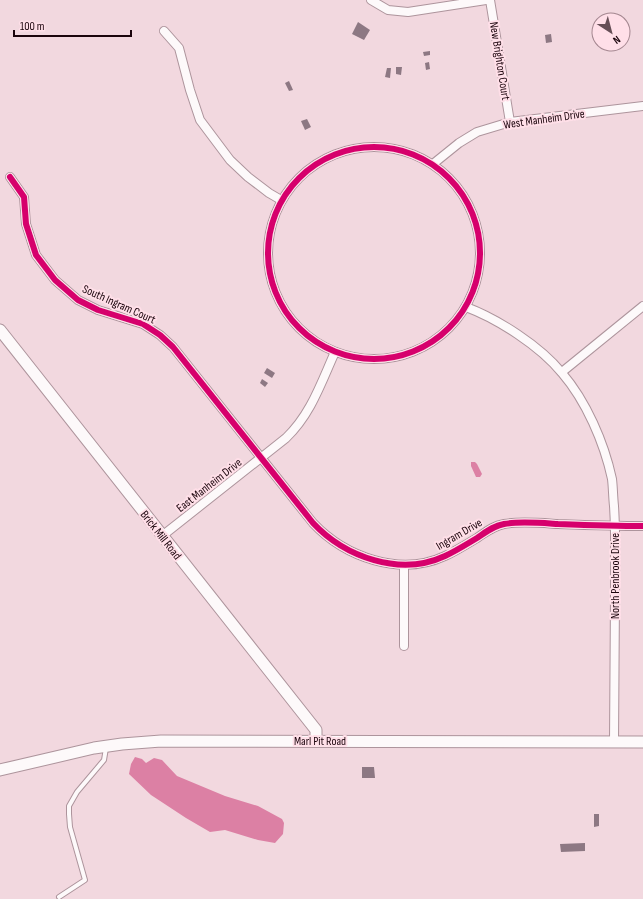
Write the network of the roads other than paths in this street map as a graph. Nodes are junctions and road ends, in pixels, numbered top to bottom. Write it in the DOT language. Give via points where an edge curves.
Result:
graph roads {
  1 [pos="372,0"];
  2 [pos="486,0"];
  3 [pos="490,0"];
  4 [pos="164,31"];
  5 [pos="643,106"];
  6 [pos="510,122"];
  7 [pos="433,164"];
  8 [pos="10,177"];
  9 [pos="282,200"];
  10 [pos="643,306"];
  11 [pos="466,307"];
  12 [pos="0,330"];
  13 [pos="335,352"];
  14 [pos="562,372"];
  15 [pos="261,458"];
  16 [pos="615,526"];
  17 [pos="643,526"];
  18 [pos="162,536"];
  19 [pos="404,564"];
  20 [pos="404,646"];
  21 [pos="316,741"];
  22 [pos="614,742"];
  23 [pos="643,742"];
  24 [pos="107,746"];
  25 [pos="0,770"];
  26 [pos="59,897"];
  1 -- 2 [label="street" via="388,10 408,12"];
  3 -- 6 [label="street, New Brighton Court"];
  4 -- 9 [label="street" via="179,48 200,120 230,160 248,177"];
  5 -- 6 [label="street, West Manheim Drive"];
  6 -- 7 [label="street, West Manheim Drive" via="477,132"];
  7 -- 9 [label="street" via="416,155 391,148 359,148 340,152 306,171"];
  7 -- 11 [label="street" via="462,192 472,210 478,229 479,269"];
  8 -- 15 [label="street, South Ingram Court" via="24,197 26,224 36,255 55,280 78,300 98,310 143,324 160,335"];
  9 -- 13 [label="street" via="269,234 269,271 273,288 281,305 299,329 318,344"];
  10 -- 14 [label="street"];
  11 -- 13 [label="street" via="453,324 437,338 405,354 377,359 356,358"];
  11 -- 14 [label="street, North Penbrook Drive" via="482,313 522,337"];
  12 -- 18 [label="street, Brick Mill Road"];
  13 -- 15 [label="street, East Manheim Drive" via="305,416 286,438"];
  14 -- 16 [label="street, North Penbrook Drive" via="584,405 604,447 612,480"];
  15 -- 18 [label="street, East Manheim Drive"];
  15 -- 19 [label="street, Ingram Drive" via="313,523 329,538 363,557"];
  16 -- 17 [label="street, Ingram Drive"];
  16 -- 19 [label="street, Ingram Drive" via="505,524 492,527 445,556 429,562"];
  16 -- 22 [label="street, North Penbrook Drive"];
  18 -- 21 [label="street, Brick Mill Road" via="316,730"];
  19 -- 20 [label="street"];
  21 -- 22 [label="street, Marl Pit Road"];
  21 -- 24 [label="street, Marl Pit Road" via="183,740"];
  22 -- 23 [label="street, Marl Pit Road"];
  24 -- 25 [label="street, Marl Pit Road" via="62,754"];
  24 -- 26 [label="lane" via="104,760 77,792 69,806 70,827 85,880"];
}
